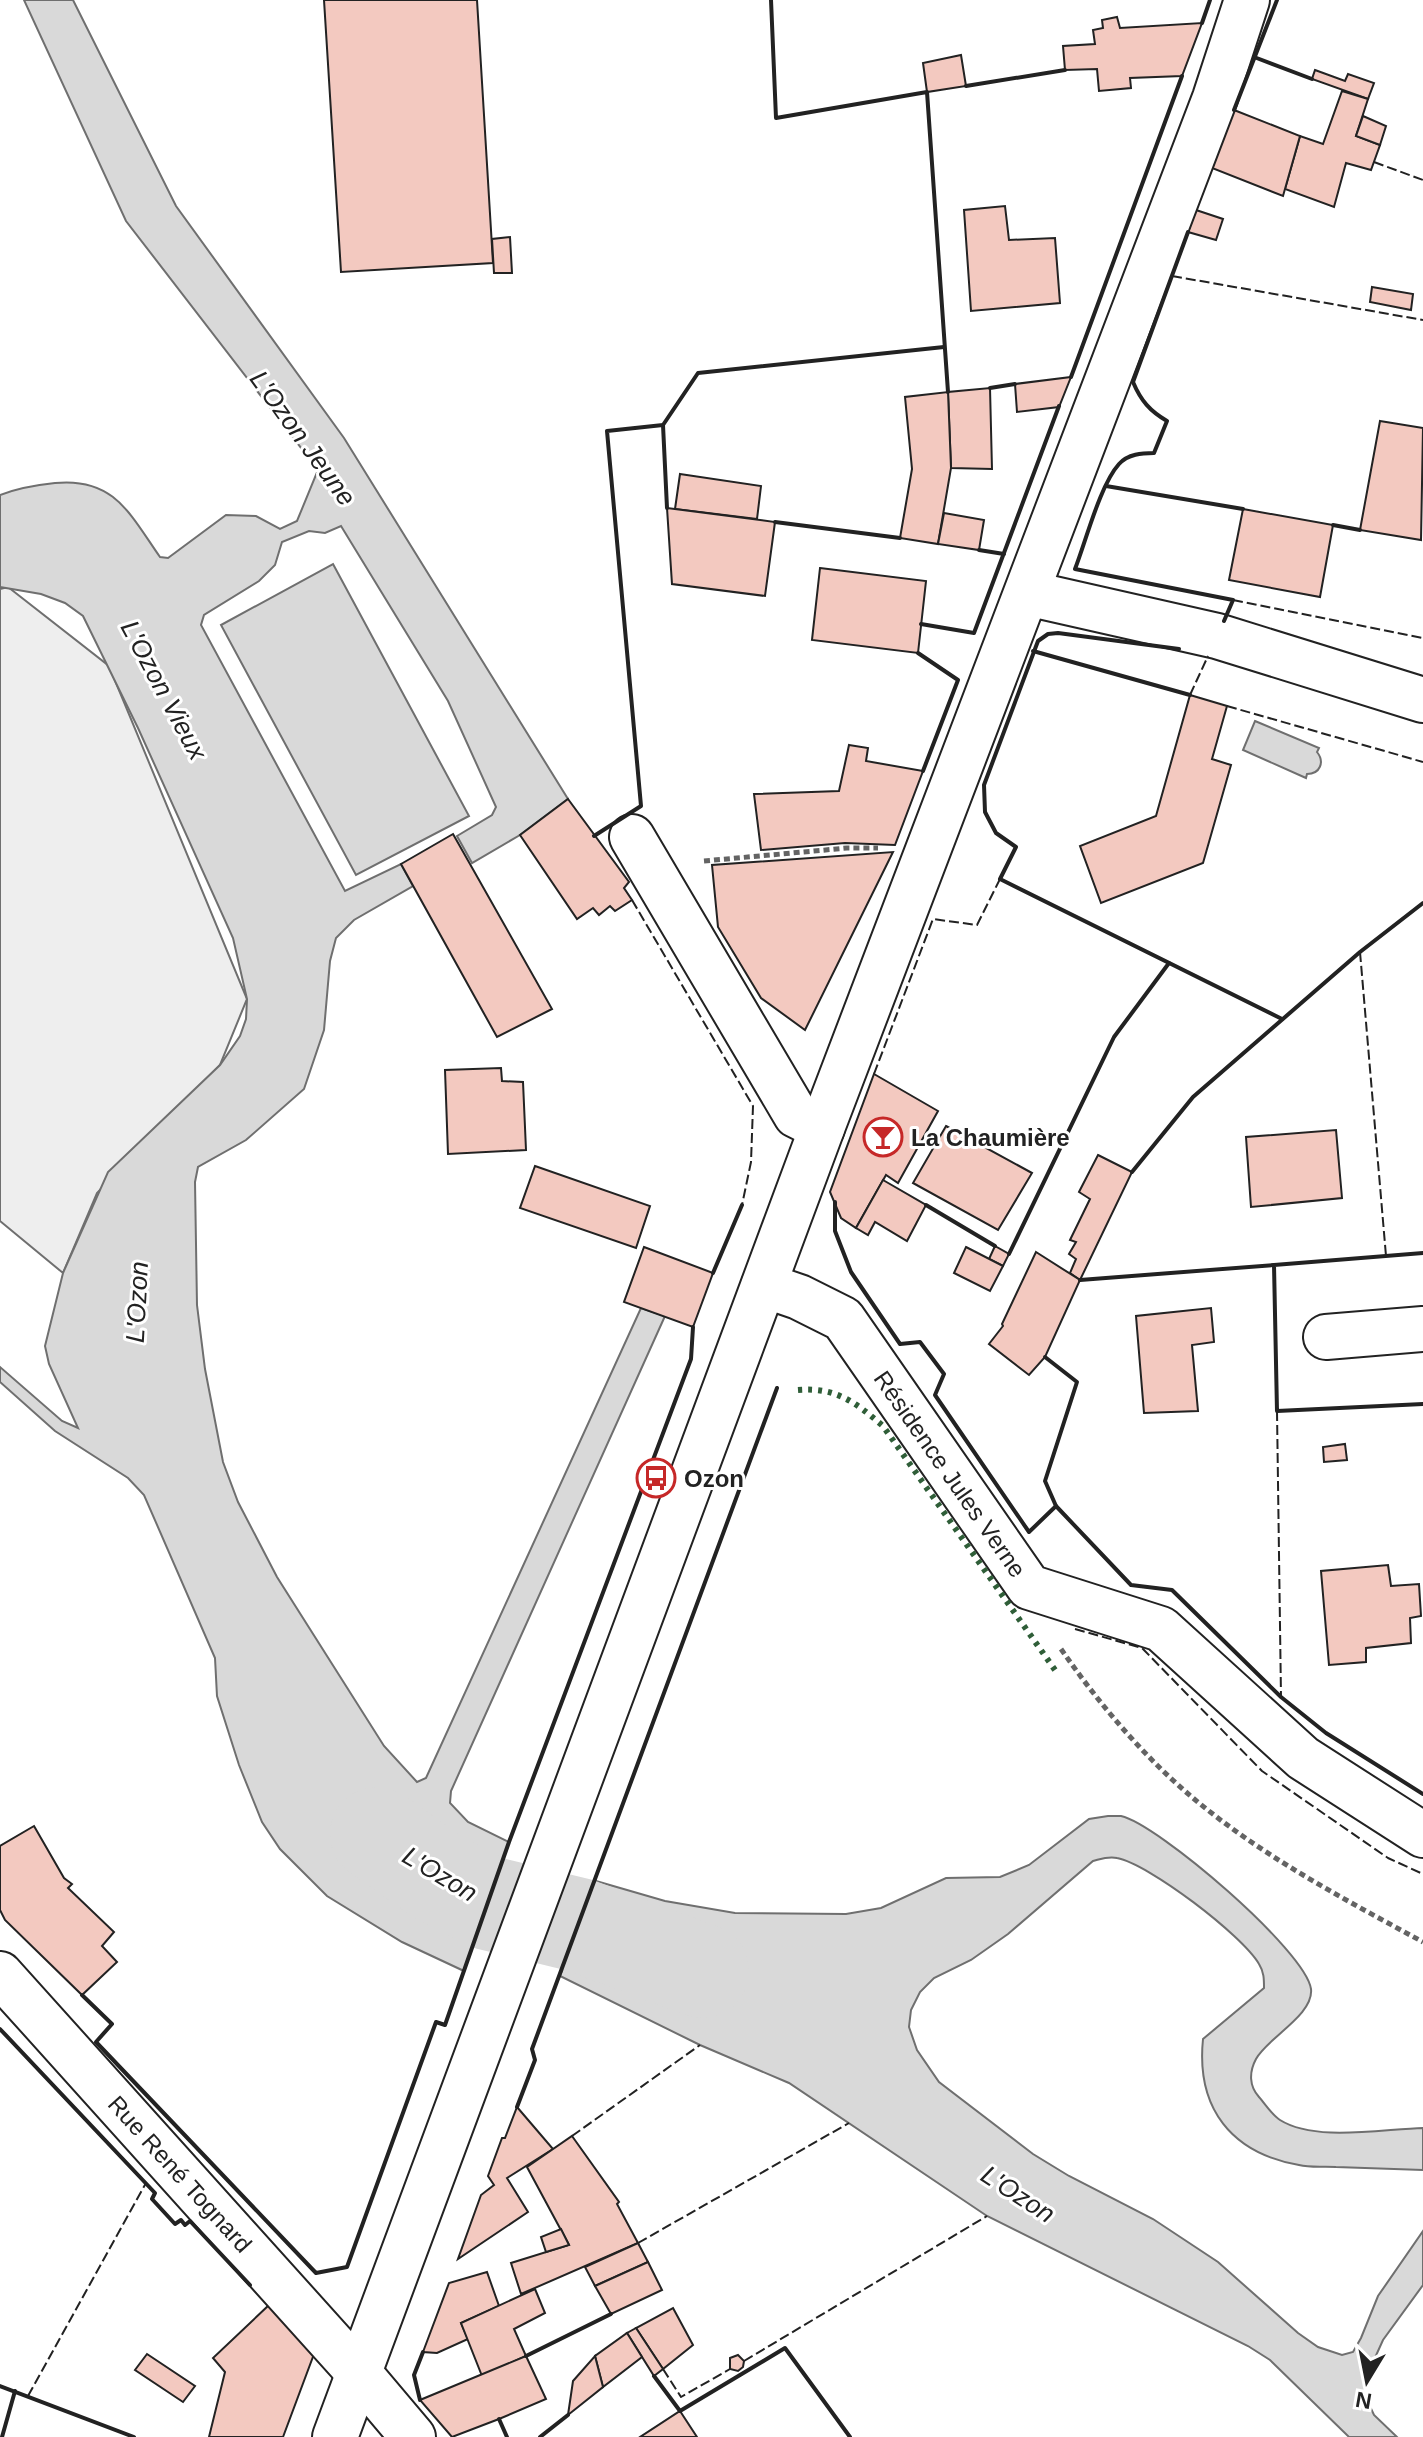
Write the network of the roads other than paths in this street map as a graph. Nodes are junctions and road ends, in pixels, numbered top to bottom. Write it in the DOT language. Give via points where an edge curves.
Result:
graph roads {
  1 [pos="1247,0"];
  2 [pos="1027,593"];
  3 [pos="1423,700"];
  4 [pos="641,852"];
  5 [pos="822,1128"];
  6 [pos="764,1285"];
  7 [pos="1423,1329"];
  8 [pos="1326,1337"];
  9 [pos="1423,1835"];
  10 [pos="0,1974"];
  11 [pos="359,2373"];
  12 [pos="335,2437"];
  13 [pos="413,2437"];
  1 -- 2 [label="main road" via="1215,98"];
  2 -- 3 [label="main road" via="1217,636"];
  2 -- 5 [label="main road"];
  4 -- 5 [label="main road" via="796,1115"];
  5 -- 6 [label="main road"];
  6 -- 9 [label="main road, Résidence Jules Verne" via="843,1319 1029,1587 1161,1629 1303,1758"];
  6 -- 11 [label="main road"];
  7 -- 8 [label="main road"];
  10 -- 11 [label="main road, Rue René Tognard"];
  11 -- 12 [label="main road"];
  11 -- 13 [label="main road, Rue René Tognard"];
}
